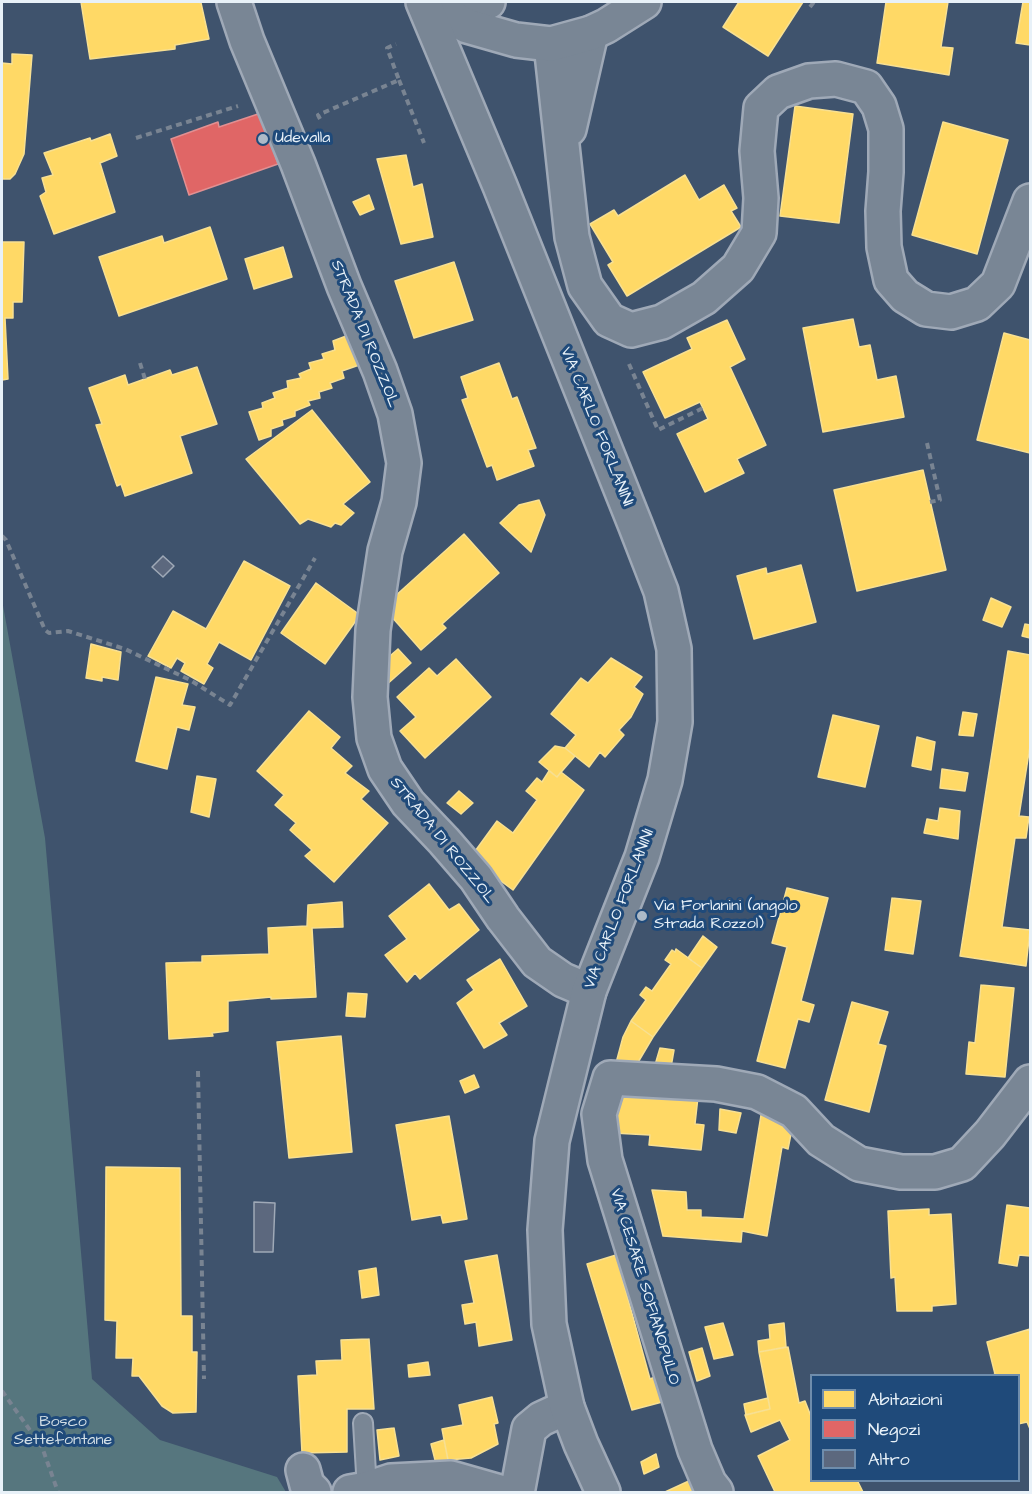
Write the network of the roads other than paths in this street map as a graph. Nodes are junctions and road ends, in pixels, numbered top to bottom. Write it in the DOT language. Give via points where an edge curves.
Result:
graph roads {
  1 [pos="234,2"];
  2 [pos="423,2"];
  3 [pos="431,2"];
  4 [pos="472,2"];
  5 [pos="488,2"];
  6 [pos="644,2"];
  7 [pos="591,33"];
  8 [pos="551,44"];
  9 [pos="563,155"];
  10 [pos="1030,201"];
  11 [pos="589,991"];
  12 [pos="1030,1082"];
  13 [pos="567,1407"];
  14 [pos="363,1423"];
  15 [pos="358,1491"];
  16 [pos="500,1492"];
  17 [pos="508,1492"];
  18 [pos="603,1492"];
  19 [pos="716,1492"];
  1 -- 11 [label="street, STRADA DI ROZZOL" via="395,414 404,463 373,630 370,696 374,738 385,770 408,803 476,878 537,962 563,980"];
  2 -- 11 [label="street, VIA CARLO FORLANINI" via="661,591 674,649 675,722 665,780 642,857"];
  3 -- 8 [label="street" via="467,26 516,40"];
  4 -- 5 [label="street"];
  6 -- 7 [label="street"];
  7 -- 8 [label="street"];
  7 -- 9 [label="street"];
  8 -- 9 [label="street"];
  9 -- 10 [label="street" via="572,237 585,286 609,320 631,330 662,322 704,298 738,268 759,233 757,151 761,108 778,92 809,81 836,79 866,87 879,106 886,129 884,247 891,280 905,296 926,309 951,312 977,304 998,284"];
  11 -- 13 [label="street, VIA CARLO FORLANINI" via="552,1141 545,1230 549,1324"];
  12 -- 19 [label="street, VIA CESARE SOFIANOPULO" via="962,1164 934,1172 901,1172 859,1164 821,1140 794,1111 757,1092 716,1084 610,1078 599,1114 605,1160 695,1450"];
  13 -- 17 [label="street" via="529,1429 518,1488"];
  13 -- 18 [label="street, VIA CARLO FORLANINI"];
  14 -- 15 [label="lane"];
  15 -- 16 [label="street" via="391,1481 451,1478"];
}
